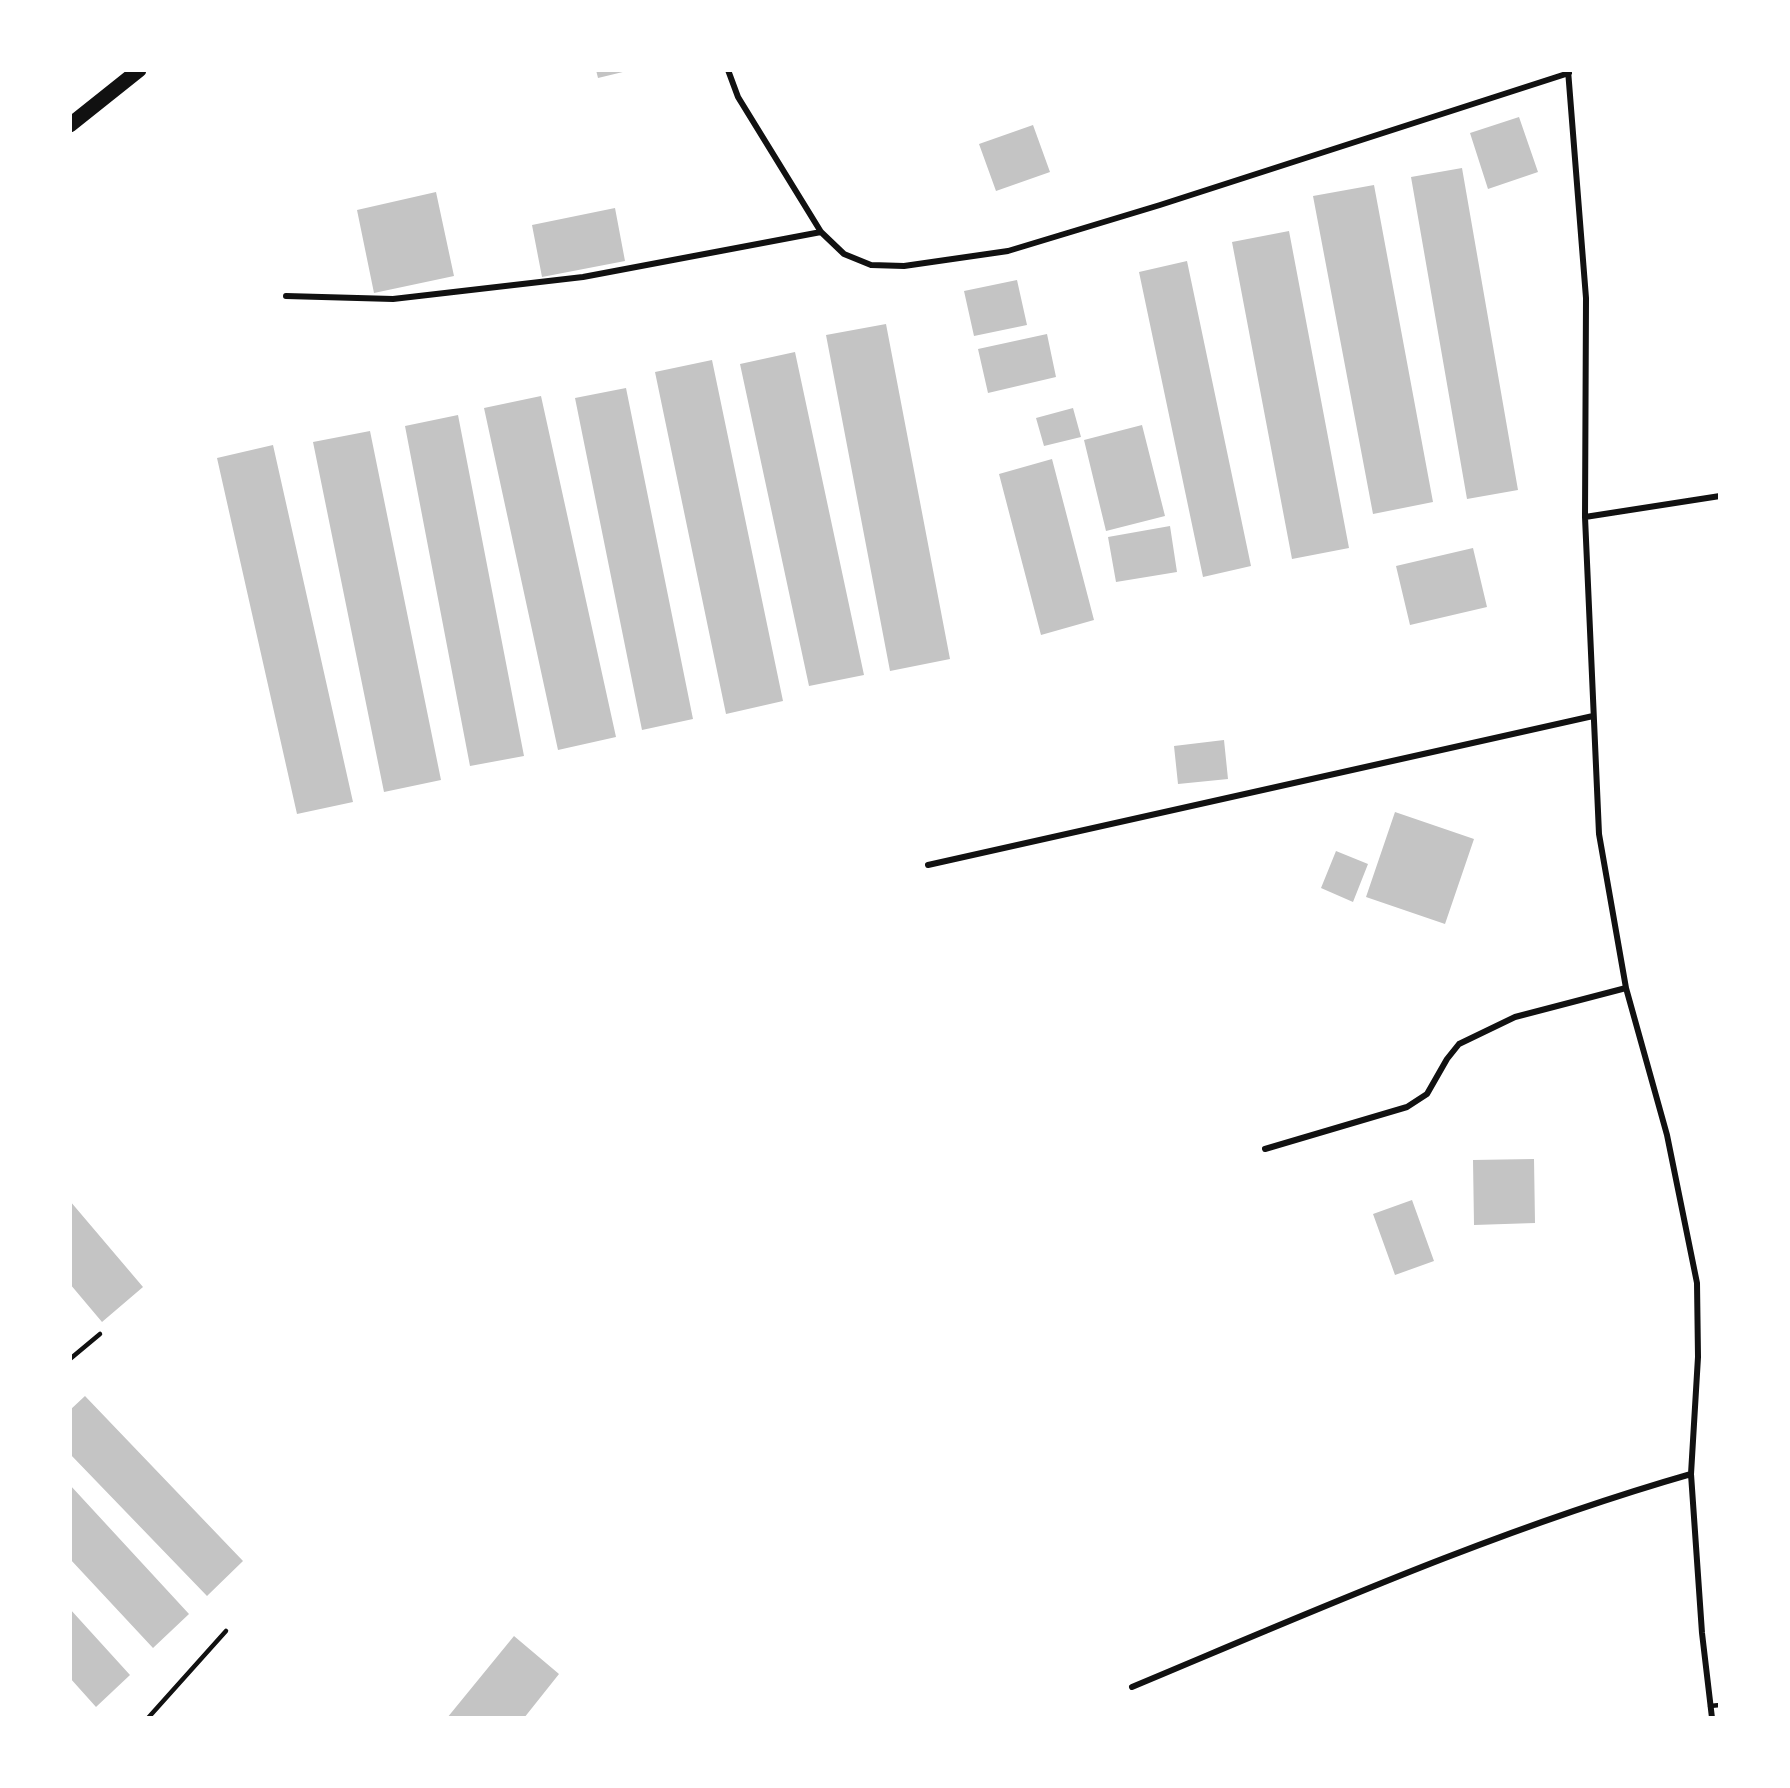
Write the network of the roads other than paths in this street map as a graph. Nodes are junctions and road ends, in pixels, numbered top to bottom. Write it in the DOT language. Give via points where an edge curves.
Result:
graph roads {
  1 [pos="138,70"];
  2 [pos="728,70"];
  3 [pos="1569,72"];
  4 [pos="70,125"];
  5 [pos="821,232"];
  6 [pos="286,296"];
  7 [pos="1719,496"];
  8 [pos="1585,517"];
  9 [pos="1593,716"];
  10 [pos="928,865"];
  11 [pos="1626,988"];
  12 [pos="1265,1149"];
  13 [pos="100,1334"];
  14 [pos="70,1359"];
  15 [pos="1691,1474"];
  16 [pos="226,1631"];
  17 [pos="1132,1687"];
  18 [pos="1719,1705"];
  19 [pos="1710,1706"];
  20 [pos="148,1718"];
  21 [pos="1712,1718"];
  1 -- 4 [label="main road"];
  2 -- 5 [label="street" via="738,97"];
  3 -- 5 [label="street" via="1008,251 904,266 871,265 844,254"];
  3 -- 8 [label="street" via="1586,298"];
  5 -- 6 [label="street" via="583,277 393,299"];
  7 -- 8 [label="street"];
  8 -- 9 [label="street"];
  9 -- 10 [label="street"];
  9 -- 11 [label="street" via="1599,834"];
  11 -- 12 [label="street" via="1515,1017 1459,1044 1427,1094 1407,1107"];
  11 -- 15 [label="street" via="1667,1135 1697,1283 1698,1357"];
  13 -- 14 [label="lane"];
  15 -- 17 [label="street" via="1635,1490 1405,1572"];
  15 -- 19 [label="street"];
  16 -- 20 [label="lane"];
  18 -- 19 [label="lane"];
  19 -- 21 [label="street"];
}
